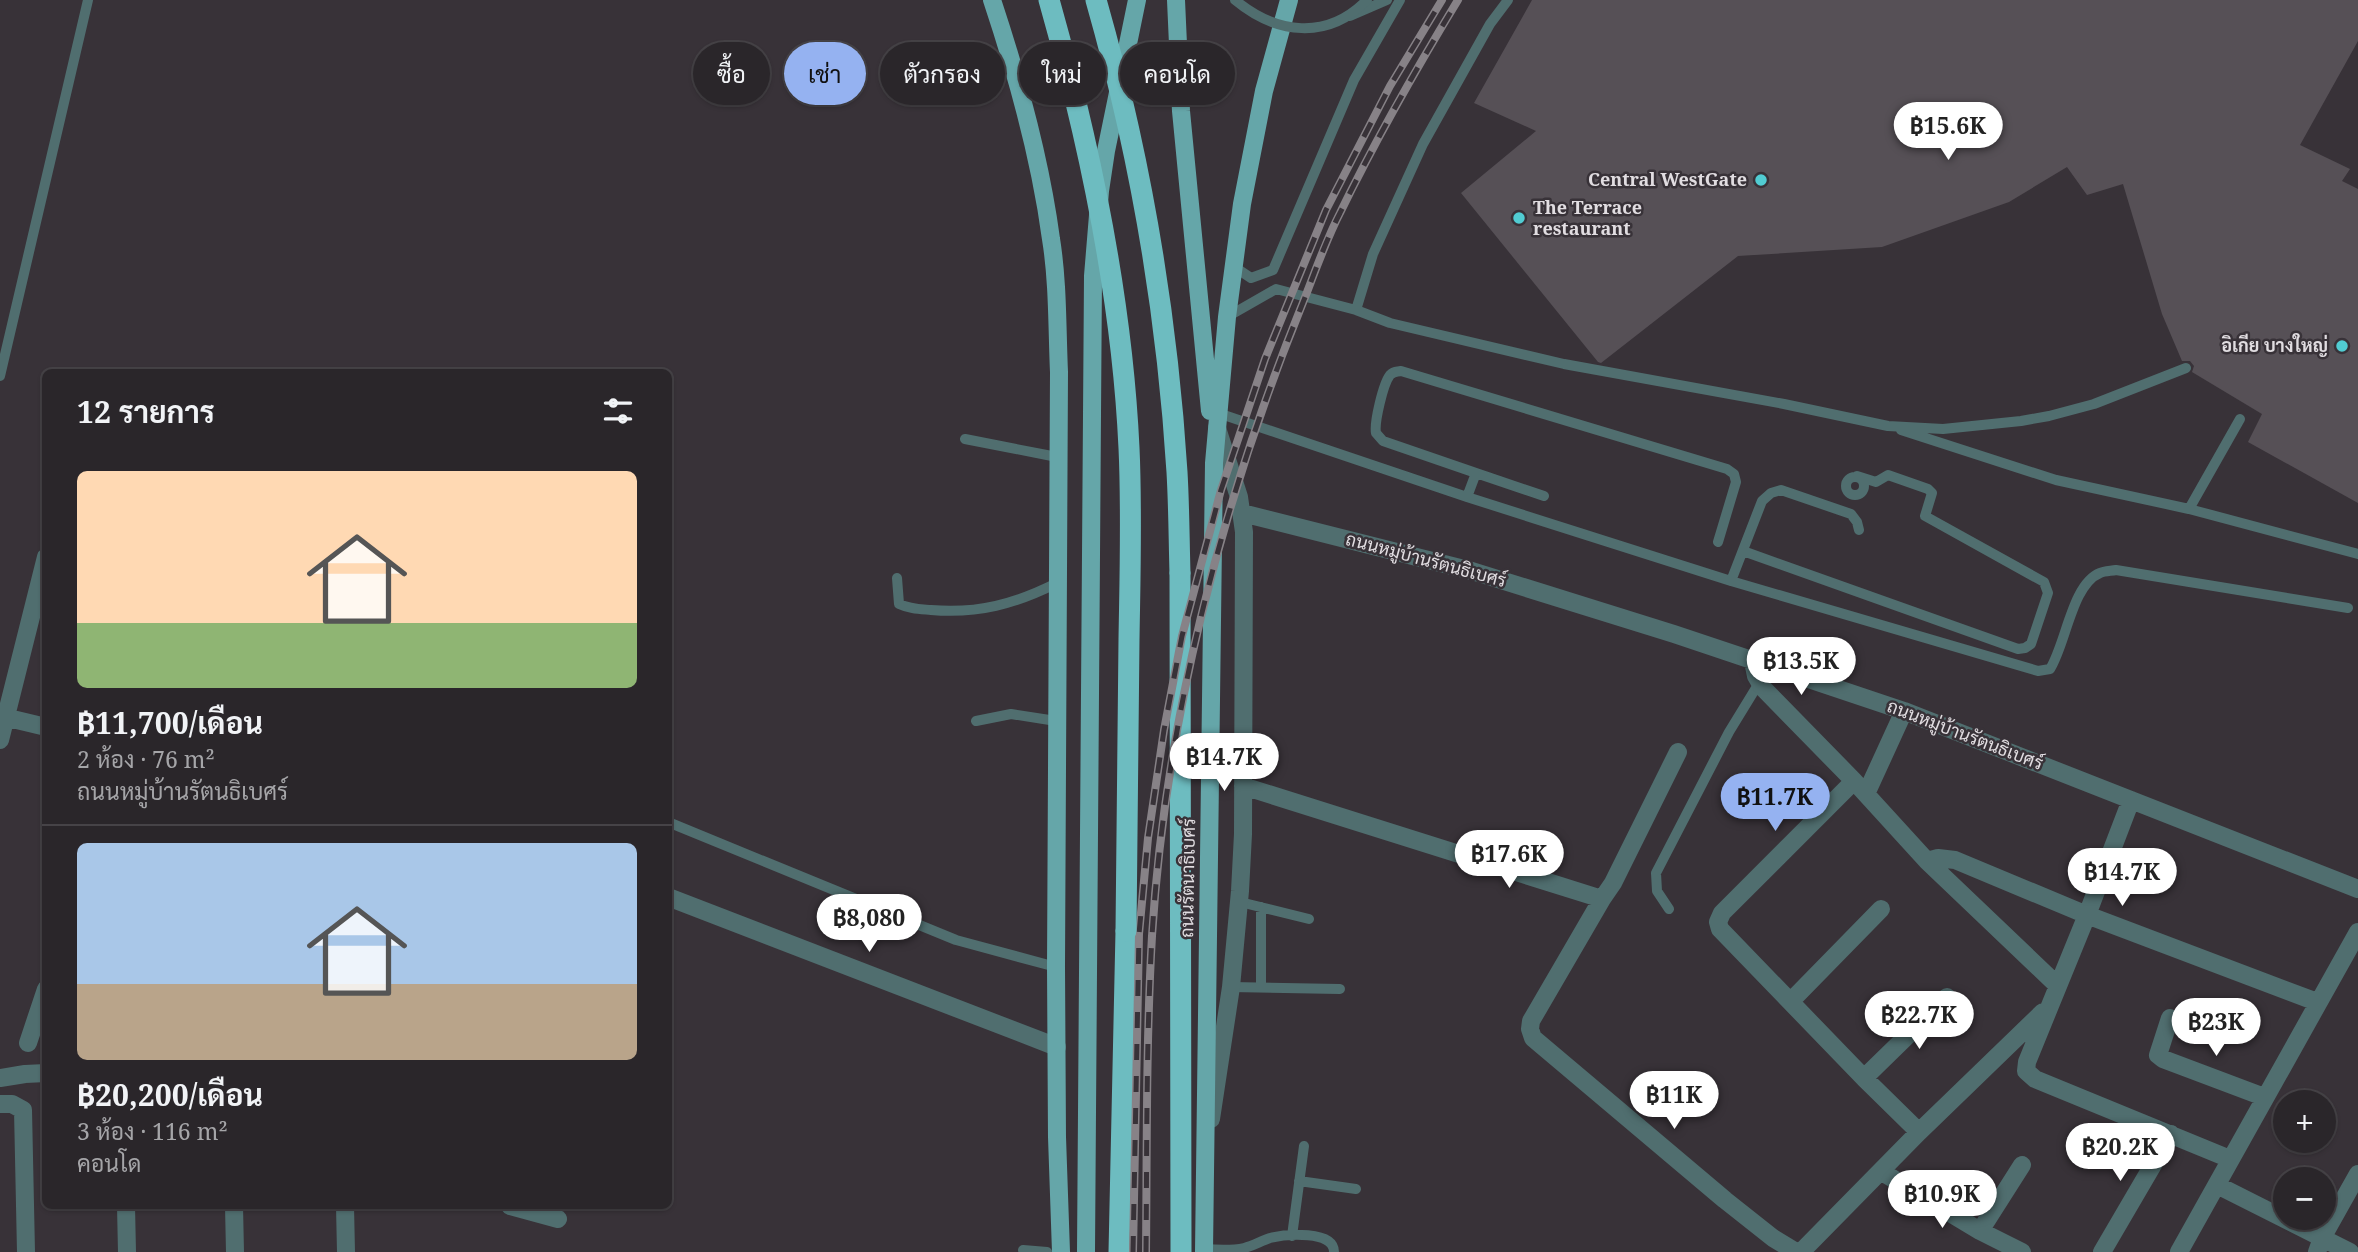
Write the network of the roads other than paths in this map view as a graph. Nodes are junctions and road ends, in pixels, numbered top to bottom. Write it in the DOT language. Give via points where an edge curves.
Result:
graph roads {
  1 [pos="88,0"];
  2 [pos="992,0"];
  3 [pos="1049,0"];
  4 [pos="1096,0"];
  5 [pos="1137,0"];
  6 [pos="1176,0"];
  7 [pos="1235,0"];
  8 [pos="1289,0"];
  9 [pos="1367,0"];
  10 [pos="1387,0"];
  11 [pos="1400,0"];
  12 [pos="1508,0"];
  13 [pos="1344,19"];
  14 [pos="1233,266"];
  15 [pos="1356,310"];
  16 [pos="1227,317"];
  17 [pos="2186,368"];
  18 [pos="0,376"];
  19 [pos="2240,419"];
  20 [pos="1218,421"];
  21 [pos="1888,426"];
  22 [pos="965,439"];
  23 [pos="1057,457"];
  24 [pos="1214,463"];
  25 [pos="1476,473"];
  26 [pos="1857,476"];
  27 [pos="1504,482"];
  28 [pos="1845,483"];
  29 [pos="1544,496"];
  30 [pos="1467,497"];
  31 [pos="1496,506"];
  32 [pos="1833,508"];
  33 [pos="2189,509"];
  34 [pos="1242,513"];
  35 [pos="1859,530"];
  36 [pos="1718,542"];
  37 [pos="1743,551"];
  38 [pos="2358,554"];
  39 [pos="42,572"];
  40 [pos="897,578"];
  41 [pos="1731,581"];
  42 [pos="1057,583"];
  43 [pos="2348,608"];
  44 [pos="1753,661"];
  45 [pos="1759,683"];
  46 [pos="1904,710"];
  47 [pos="3,717"];
  48 [pos="976,721"];
  49 [pos="1056,721"];
  50 [pos="42,726"];
  51 [pos="0,740"];
  52 [pos="1678,752"];
  53 [pos="1243,786"];
  54 [pos="1860,788"];
  55 [pos="2131,800"];
  56 [pos="672,824"];
  57 [pos="1927,861"];
  58 [pos="2358,889"];
  59 [pos="672,899"];
  60 [pos="1602,899"];
  61 [pos="1240,902"];
  62 [pos="1261,906"];
  63 [pos="1670,909"];
  64 [pos="1881,909"];
  65 [pos="2087,915"];
  66 [pos="1309,919"];
  67 [pos="2358,932"];
  68 [pos="1056,967"];
  69 [pos="2057,985"];
  70 [pos="1261,986"];
  71 [pos="1231,987"];
  72 [pos="1340,989"];
  73 [pos="1947,997"];
  74 [pos="42,1001"];
  75 [pos="1791,1001"];
  76 [pos="2317,1002"];
  77 [pos="2048,1007"];
  78 [pos="2170,1018"];
  79 [pos="28,1043"];
  80 [pos="1056,1047"];
  81 [pos="42,1073"];
  82 [pos="0,1078"];
  83 [pos="1864,1079"];
  84 [pos="2264,1097"];
  85 [pos="0,1104"];
  86 [pos="1919,1132"];
  87 [pos="2171,1134"];
  88 [pos="1304,1146"];
  89 [pos="1206,1156"];
  90 [pos="2230,1159"];
  91 [pos="2022,1165"];
  92 [pos="1882,1172"];
  93 [pos="2358,1174"];
  94 [pos="1299,1181"];
  95 [pos="2217,1185"];
  96 [pos="1356,1189"];
  97 [pos="126,1209"];
  98 [pos="234,1209"];
  99 [pos="345,1209"];
  100 [pos="521,1209"];
  101 [pos="558,1219"];
  102 [pos="1980,1231"];
  103 [pos="1292,1236"];
  104 [pos="2319,1245"];
  105 [pos="1023,1250"];
  106 [pos="1204,1250"];
  107 [pos="1245,1250"];
  108 [pos="26,1252"];
  109 [pos="127,1252"];
  110 [pos="235,1252"];
  111 [pos="346,1252"];
  112 [pos="1047,1252"];
  113 [pos="1061,1252"];
  114 [pos="1086,1252"];
  115 [pos="1119,1252"];
  116 [pos="1181,1252"];
  117 [pos="1334,1252"];
  118 [pos="1799,1252"];
  119 [pos="2022,1252"];
  120 [pos="2102,1252"];
  121 [pos="2179,1252"];
  122 [pos="2350,1252"];
  1 -- 18 [label="lane"];
  2 -- 23 [label="main road" via="1024,103 1052,240 1059,372"];
  3 -- 115 [label="highway, bridge" via="1074,97 1114,302 1131,502"];
  4 -- 116 [label="highway, bridge" via="1149,228 1174,434 1180,573"];
  5 -- 114 [label="main road, bridge" via="1100,191 1093,276"];
  6 -- 24 [label="main road" via="1181,111"];
  7 -- 13 [label="lane, bridge" via="1250,12 1284,26 1313,28"];
  8 -- 14 [label="main road" via="1253,144"];
  9 -- 13 [label="lane, bridge"];
  10 -- 13 [label="lane, bridge"];
  11 -- 14 [label="lane" via="1354,80 1273,270 1251,278"];
  12 -- 15 [label="lane" via="1423,144 1373,254"];
  14 -- 16 [label="main road"];
  15 -- 16 [label="lane" via="1276,289"];
  15 -- 21 [label="lane" via="1390,323 1564,365"];
  16 -- 20 [label="main road"];
  17 -- 21 [label="lane" via="2094,404 2049,416 1943,429"];
  19 -- 33 [label="lane"];
  20 -- 24 [label="main road"];
  20 -- 30 [label="lane"];
  20 -- 34 [label="street"];
  21 -- 33 [label="lane" via="2056,480"];
  22 -- 23 [label="lane"];
  23 -- 42 [label="main road"];
  24 -- 89 [label="main road, ถนนรัตนาธิเบศร์"];
  25 -- 27 [label="lane"];
  25 -- 30 [label="lane"];
  25 -- 36 [label="lane" via="1378,436 1374,424 1393,373 1401,371 1727,469 1736,482"];
  26 -- 28 [label="lane"];
  26 -- 28 [label="lane" via="1864,482 1860,494 1850,494"];
  26 -- 37 [label="lane" via="1876,482 1888,475 1928,489 1932,499 1925,516 2044,582 2048,593 2031,644 2018,649"];
  27 -- 29 [label="lane"];
  27 -- 31 [label="lane"];
  28 -- 32 [label="lane"];
  30 -- 31 [label="lane"];
  31 -- 41 [label="lane"];
  32 -- 35 [label="lane" via="1852,514"];
  32 -- 37 [label="lane" via="1781,490 1771,493 1762,501"];
  33 -- 38 [label="lane"];
  34 -- 44 [label="street, ถนนหมู่บ้านรัตนธิเบศร์" via="1472,571"];
  34 -- 53 [label="street"];
  37 -- 41 [label="lane"];
  39 -- 47 [label="street"];
  40 -- 42 [label="lane" via="899,604 958,612 1010,604"];
  41 -- 43 [label="lane" via="2038,670 2050,668 2057,658 2080,591 2099,573 2116,570"];
  42 -- 49 [label="main road"];
  44 -- 45 [label="street"];
  44 -- 46 [label="street, ถนนหมู่บ้านรัตนธิเบศร์"];
  45 -- 54 [label="street"];
  45 -- 63 [label="lane" via="1656,873 1657,891"];
  46 -- 54 [label="street"];
  46 -- 55 [label="street, ถนนหมู่บ้านรัตนธิเบศร์"];
  47 -- 50 [label="street"];
  47 -- 51 [label="street"];
  48 -- 49 [label="lane" via="1012,713"];
  49 -- 68 [label="main road"];
  52 -- 60 [label="street"];
  53 -- 60 [label="street"];
  53 -- 61 [label="street"];
  54 -- 57 [label="street"];
  54 -- 75 [label="street" via="1722,913 1718,922"];
  55 -- 58 [label="street, ถนนหมู่บ้านรัตนธิเบศร์"];
  55 -- 65 [label="street"];
  56 -- 68 [label="lane" via="956,940"];
  57 -- 65 [label="street" via="1955,860"];
  57 -- 69 [label="street"];
  59 -- 80 [label="street"];
  60 -- 118 [label="street" via="1531,1021 1533,1038 1773,1238"];
  61 -- 62 [label="lane"];
  61 -- 71 [label="street"];
  62 -- 66 [label="lane"];
  62 -- 70 [label="lane"];
  64 -- 75 [label="street"];
  65 -- 69 [label="street"];
  65 -- 76 [label="street"];
  67 -- 76 [label="street"];
  68 -- 80 [label="main road"];
  69 -- 77 [label="street"];
  70 -- 71 [label="lane"];
  70 -- 72 [label="lane"];
  71 -- 89 [label="street"];
  73 -- 83 [label="street"];
  74 -- 79 [label="street"];
  75 -- 83 [label="street"];
  76 -- 84 [label="street"];
  77 -- 86 [label="street"];
  77 -- 87 [label="street" via="2026,1062 2029,1075"];
  78 -- 84 [label="street" via="2159,1048 2162,1059"];
  80 -- 113 [label="main road"];
  81 -- 82 [label="street"];
  83 -- 86 [label="street"];
  84 -- 90 [label="street"];
  85 -- 108 [label="street" via="23,1110"];
  86 -- 92 [label="street"];
  87 -- 90 [label="street"];
  87 -- 120 [label="street"];
  88 -- 94 [label="lane"];
  89 -- 106 [label="main road, ถนนรัตนาธิเบศร์"];
  90 -- 95 [label="street"];
  91 -- 102 [label="street"];
  92 -- 102 [label="street"];
  92 -- 118 [label="street"];
  93 -- 104 [label="street"];
  94 -- 96 [label="lane"];
  94 -- 103 [label="lane"];
  95 -- 104 [label="street"];
  95 -- 121 [label="street"];
  97 -- 109 [label="street"];
  98 -- 110 [label="street"];
  99 -- 111 [label="street"];
  100 -- 101 [label="street"];
  102 -- 119 [label="street"];
  103 -- 107 [label="lane" via="1269,1239"];
  103 -- 117 [label="lane" via="1329,1240"];
  104 -- 122 [label="street"];
  105 -- 112 [label="lane"];
  106 -- 107 [label="lane"];
}
